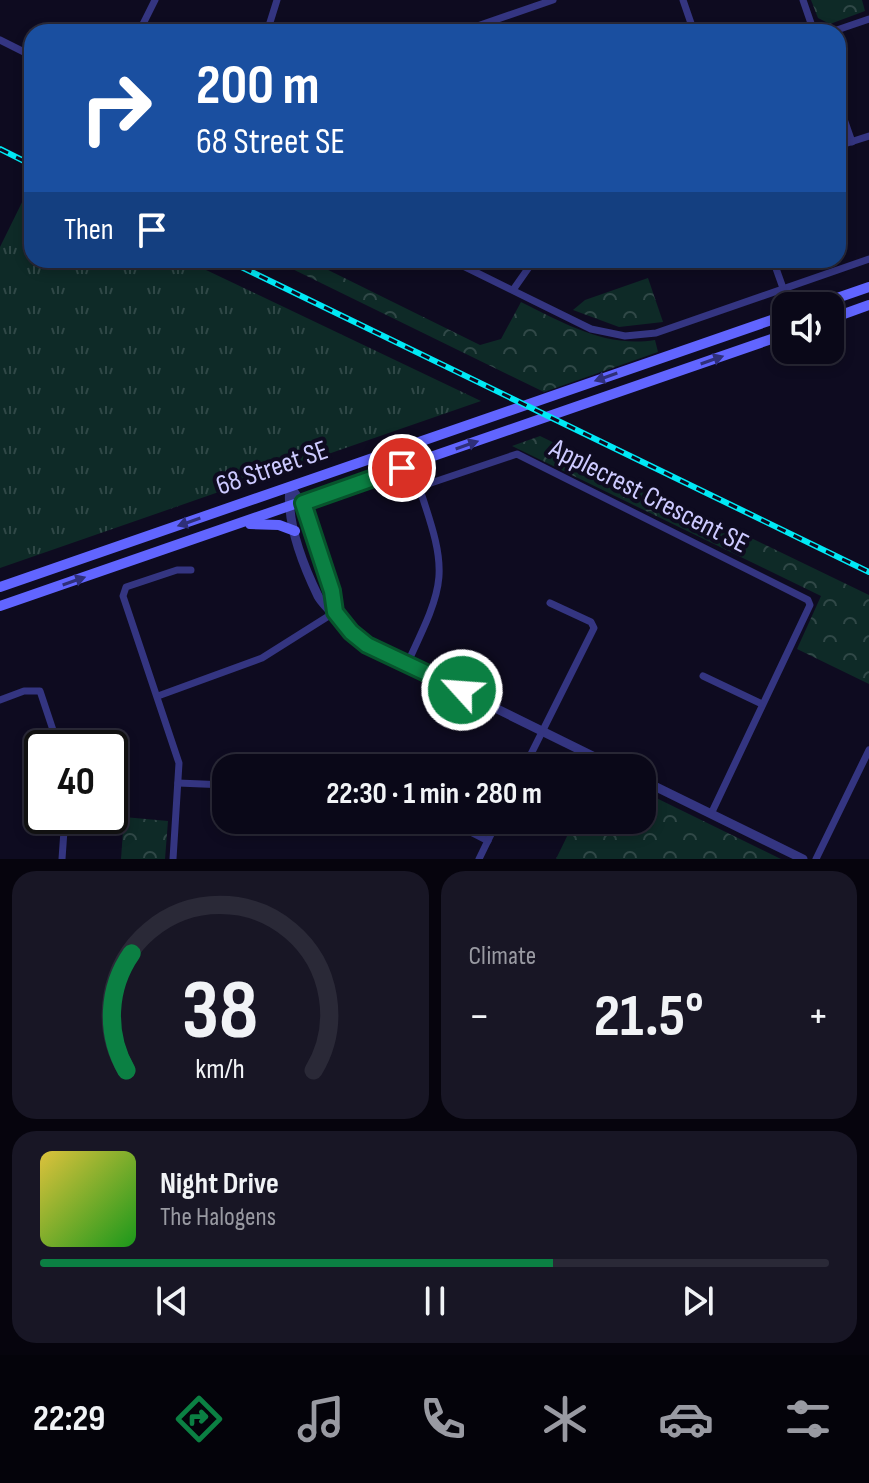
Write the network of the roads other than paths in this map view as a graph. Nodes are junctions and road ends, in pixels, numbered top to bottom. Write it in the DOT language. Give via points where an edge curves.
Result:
graph roads {
  1 [pos="155,0"];
  2 [pos="277,0"];
  3 [pos="553,0"];
  4 [pos="683,0"];
  5 [pos="803,0"];
  6 [pos="869,19"];
  7 [pos="143,24"];
  8 [pos="270,24"];
  9 [pos="483,24"];
  10 [pos="691,24"];
  11 [pos="811,24"];
  12 [pos="846,27"];
  13 [pos="0,40"];
  14 [pos="24,52"];
  15 [pos="846,125"];
  16 [pos="869,136"];
  17 [pos="852,142"];
  18 [pos="846,144"];
  19 [pos="869,259"];
  20 [pos="846,267"];
  21 [pos="468,268"];
  22 [pos="528,268"];
  23 [pos="776,268"];
  24 [pos="842,268"];
  25 [pos="869,287"];
  26 [pos="783,288"];
  27 [pos="513,290"];
  28 [pos="844,296"];
  29 [pos="866,308"];
  30 [pos="844,315"];
  31 [pos="772,320"];
  32 [pos="772,339"];
  33 [pos="290,487"];
  34 [pos="303,503"];
  35 [pos="288,508"];
  36 [pos="240,524"];
  37 [pos="295,531"];
  38 [pos="191,570"];
  39 [pos="0,587"];
  40 [pos="550,603"];
  41 [pos="0,606"];
  42 [pos="335,612"];
  43 [pos="407,664"];
  44 [pos="703,676"];
  45 [pos="158,696"];
  46 [pos="0,700"];
  47 [pos="762,704"];
  48 [pos="54,730"];
  49 [pos="543,730"];
  50 [pos="869,750"];
  51 [pos="531,754"];
  52 [pos="590,754"];
  53 [pos="178,783"];
  54 [pos="212,784"];
  55 [pos="656,787"];
  56 [pos="711,814"];
  57 [pos="64,834"];
  58 [pos="474,834"];
  59 [pos="491,834"];
  60 [pos="488,841"];
  61 [pos="62,859"];
  62 [pos="173,859"];
  63 [pos="479,859"];
  64 [pos="803,859"];
  65 [pos="816,859"];
  1 -- 7 [label="street"];
  2 -- 8 [label="street"];
  3 -- 9 [label="street"];
  4 -- 10 [label="street"];
  5 -- 11 [label="street"];
  6 -- 12 [label="street"];
  13 -- 14 [label="street"];
  15 -- 17 [label="street"];
  16 -- 17 [label="street"];
  17 -- 18 [label="street"];
  19 -- 20 [label="street"];
  21 -- 27 [label="street"];
  22 -- 27 [label="street"];
  23 -- 26 [label="street"];
  24 -- 26 [label="street"];
  25 -- 28 [label="main road"];
  26 -- 27 [label="street" via="656,333 625,336 591,329"];
  29 -- 30 [label="main road"];
  31 -- 33 [label="main road, 68 Street SE, one-way"];
  34 -- 32 [label="main road, 68 Street SE, one-way"];
  33 -- 34 [label="street"];
  33 -- 35 [label="street"];
  33 -- 39 [label="main road, 68 Street SE, one-way"];
  34 -- 35 [label="main road, 68 Street SE"];
  34 -- 42 [label="street"];
  35 -- 36 [label="main road, 68 Street SE"];
  35 -- 37 [label="street"];
  36 -- 37 [label="main road"];
  41 -- 36 [label="main road, 68 Street SE, one-way"];
  37 -- 42 [label="street" via="320,599"];
  38 -- 45 [label="street" via="126,587 123,596"];
  40 -- 49 [label="street" via="594,628"];
  42 -- 43 [label="street" via="367,645"];
  42 -- 45 [label="street" via="262,658"];
  43 -- 47 [label="street, Applecrest Crescent SE" via="441,583 440,549 419,487 517,454 808,600"];
  43 -- 49 [label="street"];
  44 -- 47 [label="street"];
  45 -- 53 [label="street" via="179,763"];
  46 -- 48 [label="street" via="40,691"];
  47 -- 56 [label="street, Applecrest Crescent SE"];
  49 -- 51 [label="street"];
  49 -- 52 [label="street"];
  50 -- 65 [label="street"];
  53 -- 54 [label="street"];
  53 -- 62 [label="street"];
  55 -- 56 [label="street"];
  56 -- 64 [label="street"];
  57 -- 61 [label="street"];
  58 -- 60 [label="street"];
  59 -- 60 [label="street"];
  60 -- 63 [label="street"];
}
